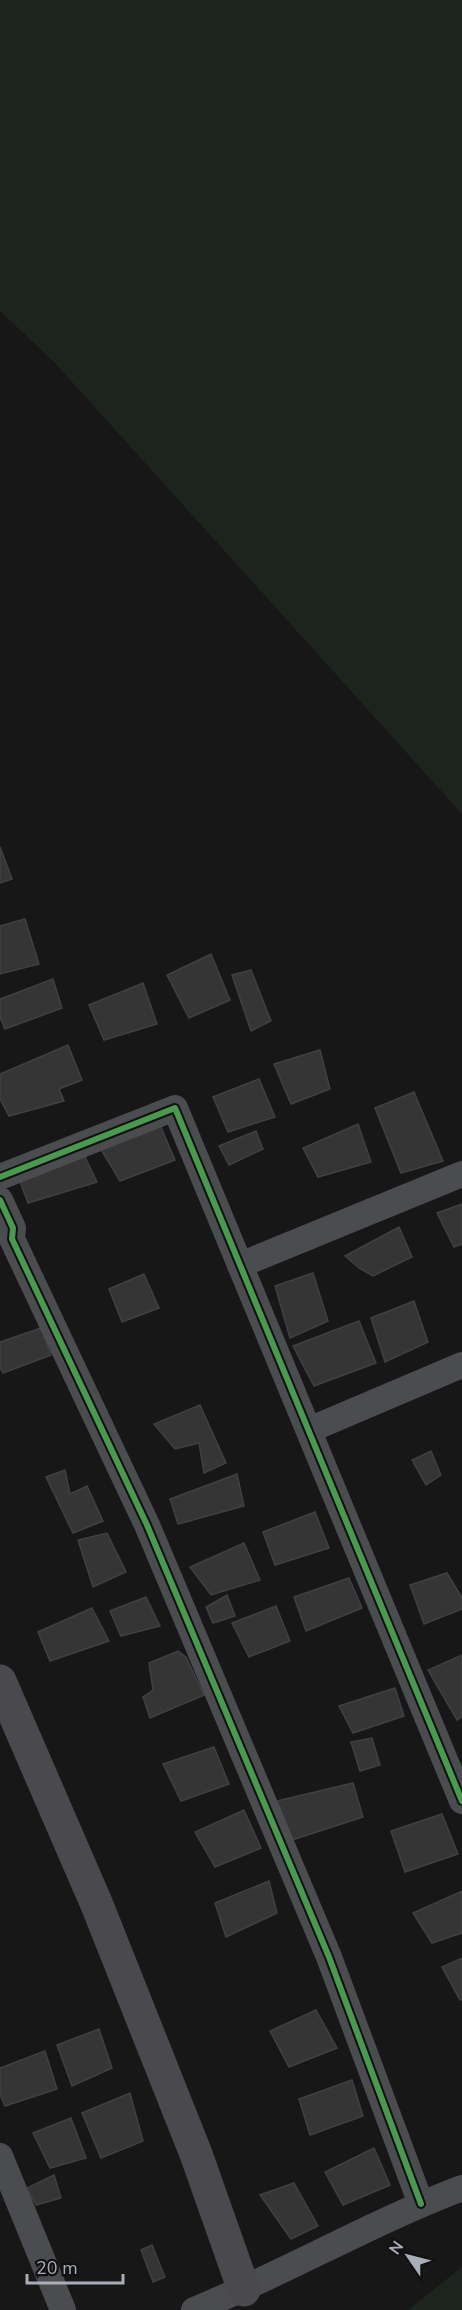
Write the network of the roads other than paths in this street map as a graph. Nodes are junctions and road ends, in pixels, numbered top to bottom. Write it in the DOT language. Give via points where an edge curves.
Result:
graph roads {
  1 [pos="462,1174"];
  2 [pos="0,1177"];
  3 [pos="0,1200"];
  4 [pos="240,1265"];
  5 [pos="462,1365"];
  6 [pos="309,1430"];
  7 [pos="0,1681"];
  8 [pos="462,1801"];
  9 [pos="0,2156"];
  10 [pos="462,2188"];
  11 [pos="421,2204"];
  12 [pos="241,2300"];
  13 [pos="63,2310"];
  14 [pos="194,2310"];
  1 -- 4 [label="street"];
  2 -- 4 [label="street" via="175,1108"];
  3 -- 11 [label="street" via="13,1228 12,1239 147,1525 329,1957"];
  4 -- 6 [label="street"];
  5 -- 6 [label="street"];
  6 -- 8 [label="street"];
  7 -- 12 [label="street" via="92,1894 196,2154"];
  9 -- 13 [label="street"];
  10 -- 11 [label="street"];
  11 -- 12 [label="street"];
  12 -- 14 [label="street"];
}
